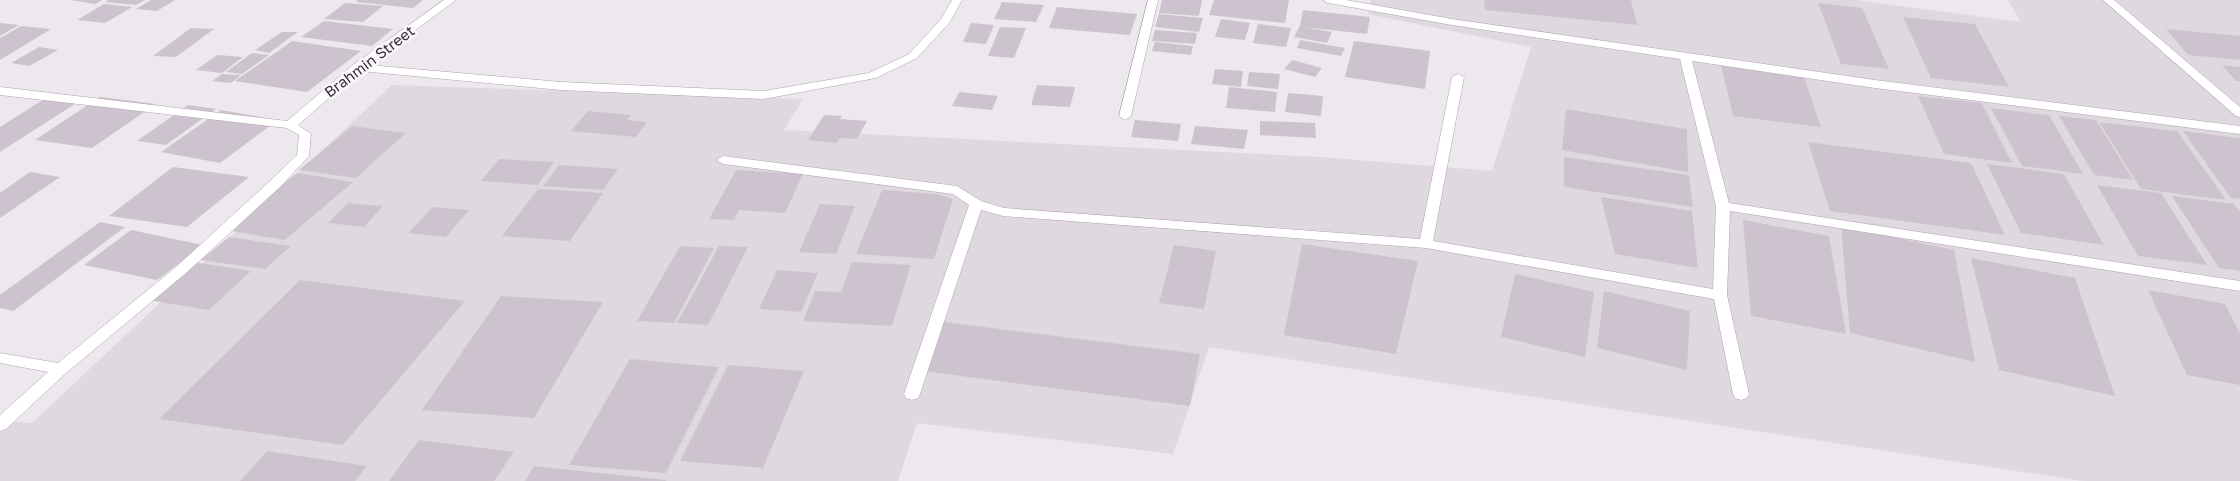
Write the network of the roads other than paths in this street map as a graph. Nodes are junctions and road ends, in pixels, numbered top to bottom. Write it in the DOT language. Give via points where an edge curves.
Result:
graph roads {
  1 [pos="451,0"];
  2 [pos="957,0"];
  3 [pos="1153,0"];
  4 [pos="1328,0"];
  5 [pos="2108,0"];
  6 [pos="1685,56"];
  7 [pos="358,67"];
  8 [pos="1458,76"];
  9 [pos="0,91"];
  10 [pos="2240,113"];
  11 [pos="1124,116"];
  12 [pos="290,125"];
  13 [pos="2240,130"];
  14 [pos="723,160"];
  15 [pos="976,204"];
  16 [pos="1723,206"];
  17 [pos="1426,244"];
  18 [pos="2240,286"];
  19 [pos="1720,295"];
  20 [pos="0,358"];
  21 [pos="61,370"];
  22 [pos="912,394"];
  23 [pos="1741,394"];
  24 [pos="0,425"];
  1 -- 7 [label="street, Brahmin Street"];
  2 -- 7 [label="street" via="946,20 913,56 872,76 764,95 561,86"];
  3 -- 11 [label="street"];
  4 -- 6 [label="street" via="1452,22"];
  5 -- 10 [label="street"];
  6 -- 13 [label="street" via="1875,84"];
  6 -- 16 [label="street"];
  7 -- 12 [label="street, Brahmin Street"];
  8 -- 17 [label="street"];
  9 -- 12 [label="street"];
  12 -- 21 [label="street" via="305,134 303,156 181,270"];
  14 -- 15 [label="street" via="956,190"];
  15 -- 17 [label="street" via="1002,212"];
  15 -- 22 [label="street"];
  16 -- 18 [label="street"];
  16 -- 19 [label="street"];
  17 -- 19 [label="street"];
  19 -- 23 [label="street"];
  20 -- 21 [label="street"];
  21 -- 24 [label="street"];
}
